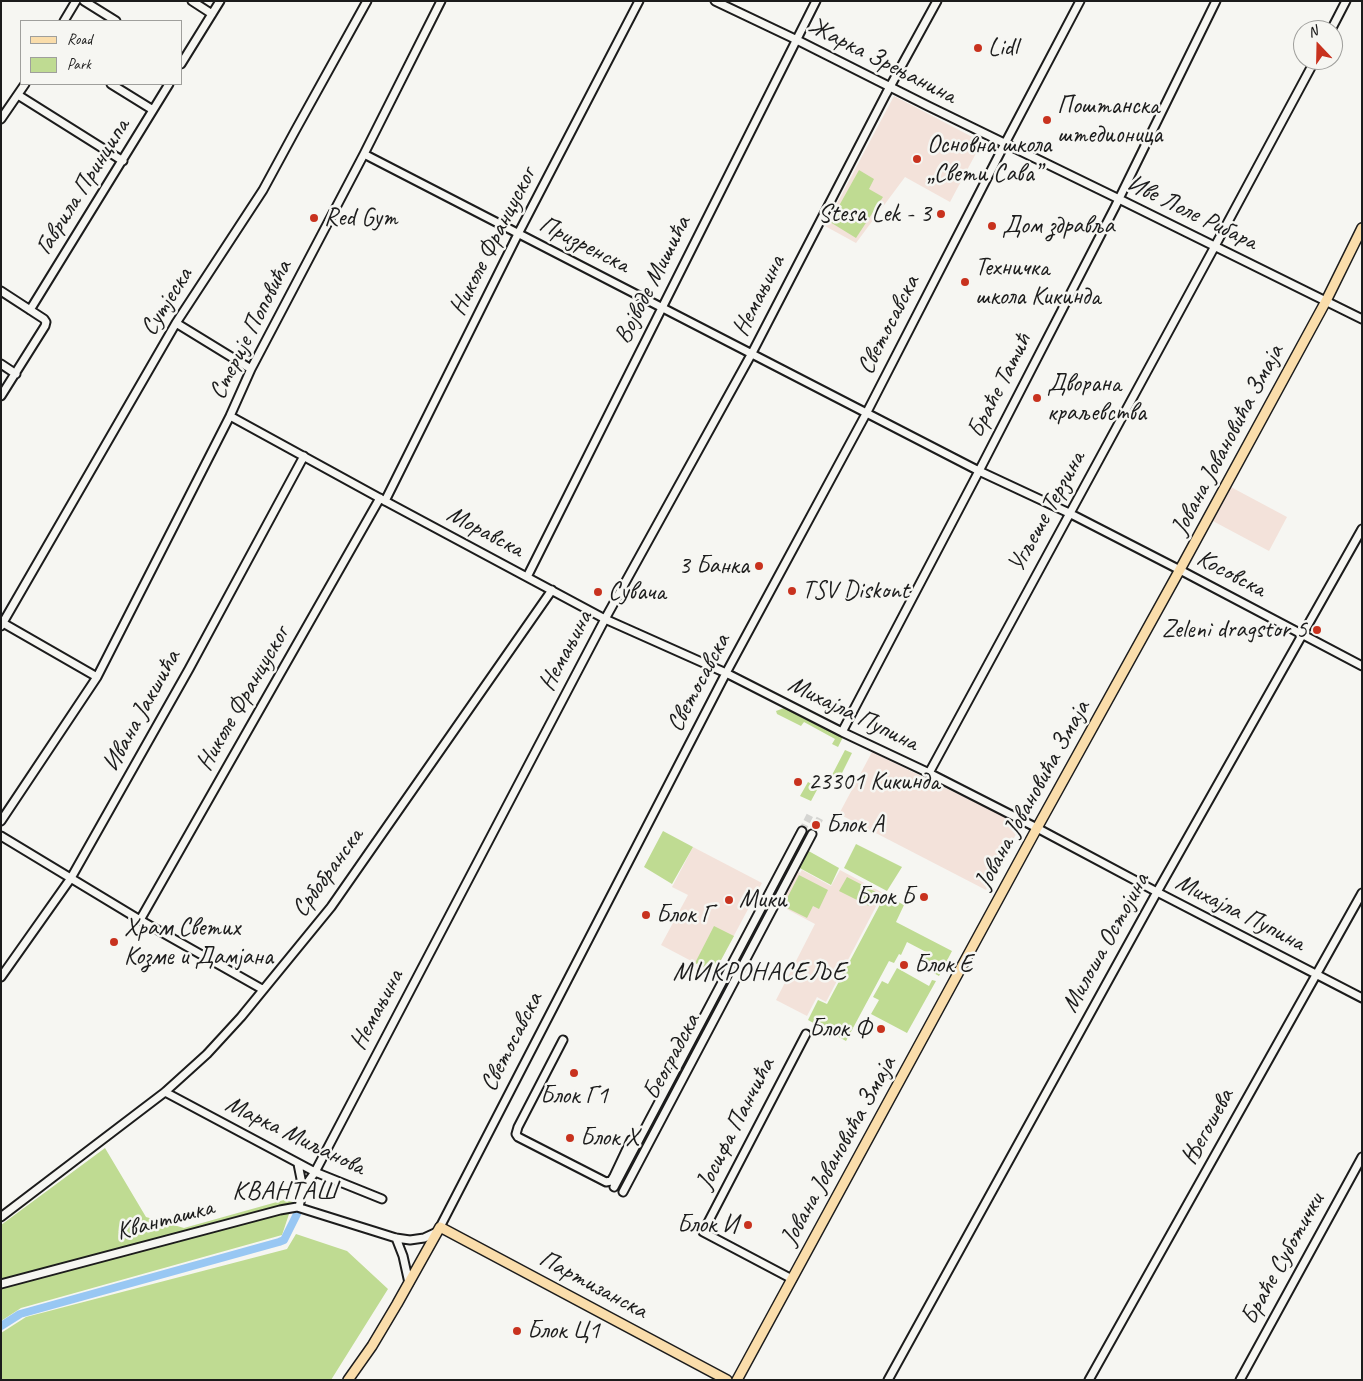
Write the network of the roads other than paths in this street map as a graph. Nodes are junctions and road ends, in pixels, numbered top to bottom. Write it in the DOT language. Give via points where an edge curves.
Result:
graph roads {
  1 [pos="76,1"];
  2 [pos="84,1"];
  3 [pos="192,1"];
  4 [pos="220,1"];
  5 [pos="367,1"];
  6 [pos="441,1"];
  7 [pos="638,1"];
  8 [pos="715,1"];
  9 [pos="816,1"];
  10 [pos="937,1"];
  11 [pos="1080,1"];
  12 [pos="1216,1"];
  13 [pos="1346,1"];
  14 [pos="725,3"];
  15 [pos="212,14"];
  16 [pos="65,20"];
  17 [pos="114,20"];
  18 [pos="1336,20"];
  19 [pos="797,40"];
  20 [pos="182,62"];
  21 [pos="1310,70"];
  22 [pos="24,85"];
  23 [pos="113,85"];
  24 [pos="168,85"];
  25 [pos="890,88"];
  26 [pos="18,95"];
  27 [pos="153,110"];
  28 [pos="1,119"];
  29 [pos="1004,144"];
  30 [pos="364,154"];
  31 [pos="123,161"];
  32 [pos="1119,199"];
  33 [pos="1362,228"];
  34 [pos="518,234"];
  35 [pos="1215,246"];
  36 [pos="1,291"];
  37 [pos="1326,301"];
  38 [pos="661,308"];
  39 [pos="30,310"];
  40 [pos="1362,319"];
  41 [pos="176,323"];
  42 [pos="752,353"];
  43 [pos="1,364"];
  44 [pos="251,369"];
  45 [pos="16,374"];
  46 [pos="1,396"];
  47 [pos="867,412"];
  48 [pos="230,416"];
  49 [pos="304,456"];
  50 [pos="979,471"];
  51 [pos="382,500"];
  52 [pos="1069,513"];
  53 [pos="1362,529"];
  54 [pos="1180,570"];
  55 [pos="527,577"];
  56 [pos="552,590"];
  57 [pos="605,619"];
  58 [pos="2,624"];
  59 [pos="1302,635"];
  60 [pos="1362,666"];
  61 [pos="726,673"];
  62 [pos="97,677"];
  63 [pos="842,732"];
  64 [pos="929,773"];
  65 [pos="1,821"];
  66 [pos="1037,828"];
  67 [pos="802,831"];
  68 [pos="812,834"];
  69 [pos="1,836"];
  70 [pos="71,878"];
  71 [pos="1157,892"];
  72 [pos="1362,893"];
  73 [pos="140,920"];
  74 [pos="1317,975"];
  75 [pos="1,977"];
  76 [pos="262,990"];
  77 [pos="1362,998"];
  78 [pos="806,1034"];
  79 [pos="563,1040"];
  80 [pos="165,1092"];
  81 [pos="631,1140"];
  82 [pos="1362,1157"];
  83 [pos="298,1164"];
  84 [pos="314,1172"];
  85 [pos="614,1187"];
  86 [pos="303,1189"];
  87 [pos="624,1192"];
  88 [pos="382,1199"];
  89 [pos="299,1207"];
  90 [pos="1,1217"];
  91 [pos="438,1230"];
  92 [pos="396,1238"];
  93 [pos="792,1278"];
  94 [pos="1,1284"];
  95 [pos="409,1284"];
  96 [pos="348,1380"];
  97 [pos="727,1380"];
  98 [pos="737,1380"];
  99 [pos="888,1380"];
  100 [pos="1089,1380"];
  101 [pos="1240,1380"];
  1 -- 16 [label="street"];
  2 -- 17 [label="street"];
  3 -- 15 [label="street"];
  4 -- 15 [label="street"];
  5 -- 41 [label="street, Сутјеска" via="263,190"];
  6 -- 30 [label="street, Стерије Поповића"];
  7 -- 34 [label="street, Николе Француског"];
  8 -- 14 [label="street, Жарка Зрењанина"];
  9 -- 19 [label="street, Војводе Мишића"];
  10 -- 25 [label="street, Немањина"];
  11 -- 29 [label="street, Светосавска"];
  12 -- 32 [label="street, Браће Татић"];
  13 -- 18 [label="street"];
  14 -- 19 [label="street, Жарка Зрењанина"];
  15 -- 20 [label="street"];
  19 -- 25 [label="street, Жарка Зрењанина"];
  19 -- 38 [label="street, Војводе Мишића"];
  21 -- 35 [label="street, Угљеше Терзина"];
  22 -- 26 [label="street"];
  23 -- 27 [label="street"];
  24 -- 27 [label="street, Гаврила Принципа"];
  25 -- 29 [label="street, Жарка Зрењанина"];
  25 -- 42 [label="street, Немањина"];
  26 -- 28 [label="street"];
  26 -- 31 [label="street"];
  27 -- 31 [label="street, Гаврила Принципа"];
  29 -- 32 [label="street, Иве Лоле Рибара"];
  29 -- 47 [label="street, Светосавска"];
  30 -- 34 [label="street, Призренска"];
  30 -- 44 [label="street, Стерије Поповића"];
  31 -- 39 [label="street, Гаврила Принципа"];
  32 -- 35 [label="street, Иве Лоле Рибара"];
  32 -- 50 [label="street, Браће Татић"];
  33 -- 37 [label="main road, Јована Јовановића Змаја"];
  34 -- 38 [label="street, Призренска"];
  34 -- 51 [label="street, Николе Француског"];
  35 -- 37 [label="street, Иве Лоле Рибара"];
  35 -- 52 [label="street, Угљеше Терзина"];
  36 -- 39 [label="street"];
  37 -- 40 [label="street, Иве Лоле Рибара"];
  37 -- 54 [label="main road, Јована Јовановића Змаја"];
  38 -- 42 [label="street, Призренска"];
  38 -- 55 [label="street, Војводе Мишића"];
  39 -- 45 [label="street" via="46,322"];
  41 -- 44 [label="street"];
  41 -- 58 [label="street, Сутјеска"];
  42 -- 47 [label="street, Призренска"];
  42 -- 57 [label="street, Немањина"];
  43 -- 45 [label="street"];
  44 -- 48 [label="street, Стерије Поповића"];
  45 -- 46 [label="street"];
  47 -- 50 [label="street, Косовска"];
  47 -- 61 [label="street, Светосавска"];
  48 -- 49 [label="street, Моравска"];
  48 -- 62 [label="street, Стерије Поповића"];
  49 -- 51 [label="street, Моравска"];
  49 -- 70 [label="street, Ивана Јакшића"];
  50 -- 52 [label="street, Косовска"];
  50 -- 63 [label="street, Браће Татић"];
  51 -- 55 [label="street, Моравска"];
  51 -- 73 [label="street, Николе Француског"];
  52 -- 54 [label="street, Косовска"];
  52 -- 64 [label="street, Угљеше Терзина"];
  53 -- 59 [label="street, Милоша Остојина"];
  54 -- 59 [label="street, Косовска"];
  54 -- 66 [label="main road, Јована Јовановића Змаја"];
  55 -- 56 [label="street, Моравска"];
  56 -- 57 [label="street, Моравска"];
  56 -- 76 [label="street, Србобранска" via="331,907"];
  57 -- 61 [label="street, Моравска"];
  57 -- 84 [label="street, Немањина"];
  58 -- 62 [label="street"];
  59 -- 60 [label="street, Косовска"];
  59 -- 71 [label="street, Милоша Остојина"];
  61 -- 63 [label="street, Михајла Пупина"];
  61 -- 91 [label="street, Светосавска"];
  62 -- 65 [label="street, Стерије Поповића"];
  63 -- 64 [label="street, Михајла Пупина"];
  64 -- 66 [label="street, Михајла Пупина"];
  66 -- 71 [label="street, Михајла Пупина"];
  66 -- 93 [label="main road, Јована Јовановића Змаја"];
  67 -- 85 [label="street, Београдска"];
  68 -- 87 [label="street, Београдска"];
  69 -- 70 [label="street"];
  70 -- 73 [label="street"];
  70 -- 75 [label="street, Ивана Јакшића"];
  71 -- 74 [label="street, Михајла Пупина"];
  71 -- 99 [label="street, Милоша Остојина"];
  72 -- 74 [label="street, Његошева"];
  73 -- 76 [label="street"];
  74 -- 77 [label="street, Михајла Пупина"];
  74 -- 100 [label="street, Његошева"];
  76 -- 80 [label="street, Србобранска" via="206,1054"];
  78 -- 93 [label="street, Јосифа Панчића" via="703,1232"];
  79 -- 81 [label="street" via="518,1127 518,1137 606,1182 614,1176"];
  80 -- 83 [label="street, Марка Миљанова"];
  80 -- 90 [label="street, Србобранска"];
  82 -- 101 [label="street, Браће Суботички"];
  83 -- 84 [label="street, Марка Миљанова"];
  83 -- 86 [label="street, Немањина"];
  84 -- 86 [label="street, Немањина"];
  84 -- 88 [label="street, Марка Миљанова"];
  86 -- 89 [label="street, Немањина"];
  89 -- 92 [label="street, Кванташка"];
  89 -- 94 [label="street, Кванташка"];
  91 -- 92 [label="street, Кванташка" via="424,1238"];
  91 -- 95 [label="main road, Светосавска"];
  91 -- 97 [label="main road, Партизанска"];
  92 -- 95 [label="street"];
  93 -- 98 [label="main road, Јована Јовановића Змаја"];
  95 -- 96 [label="main road, Светосавска"];
}
